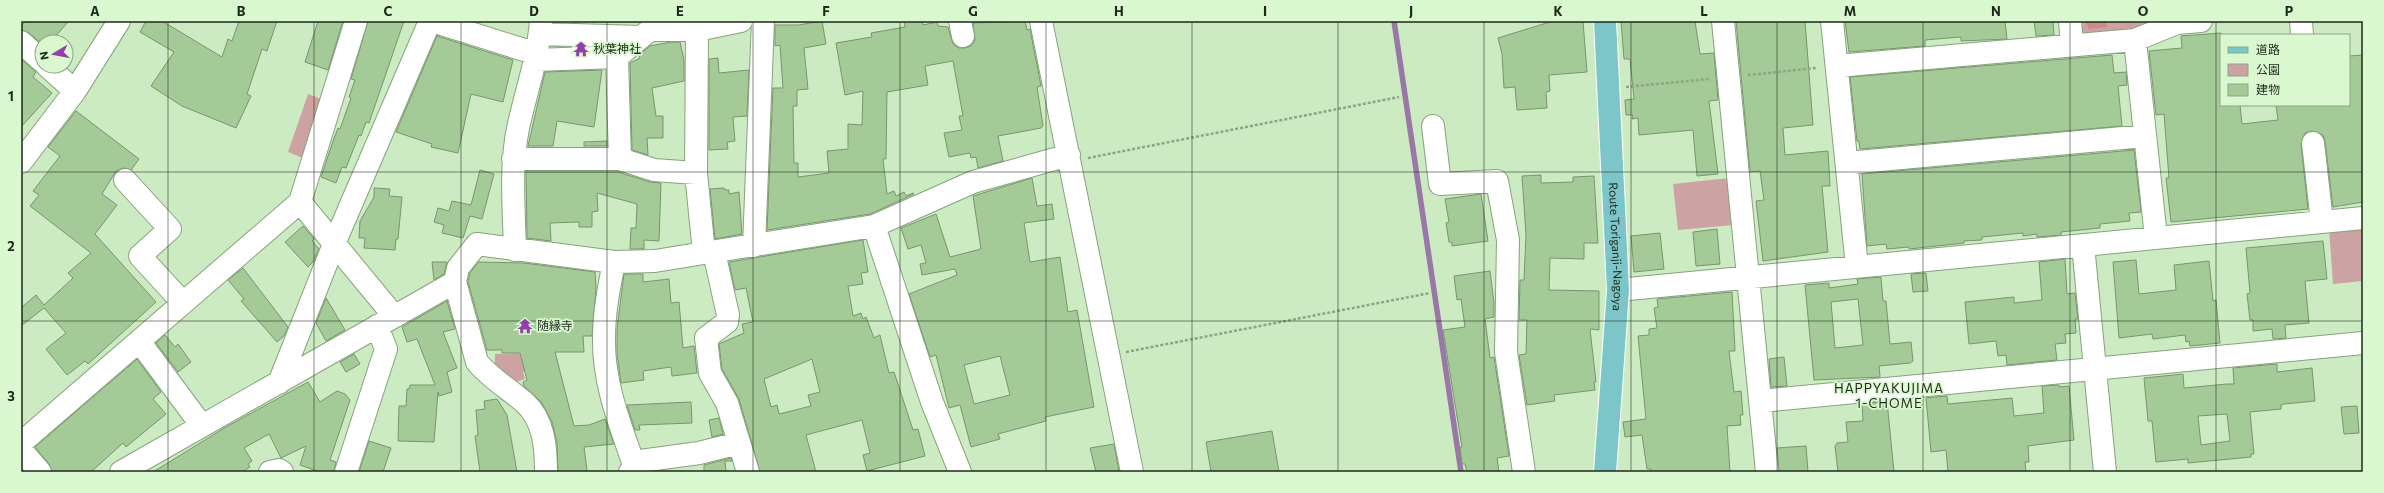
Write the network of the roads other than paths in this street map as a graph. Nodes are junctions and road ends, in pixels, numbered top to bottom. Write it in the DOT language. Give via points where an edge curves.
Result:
graph roads {
  1 [pos="119,21"];
  2 [pos="356,21"];
  3 [pos="431,21"];
  4 [pos="741,21"];
  5 [pos="764,21"];
  6 [pos="1041,21"];
  7 [pos="1605,21"];
  8 [pos="1723,21"];
  9 [pos="1832,21"];
  10 [pos="2070,21"];
  11 [pos="2201,21"];
  12 [pos="2301,21"];
  13 [pos="2177,22"];
  14 [pos="652,29"];
  15 [pos="697,30"];
  16 [pos="2302,34"];
  17 [pos="2135,40"];
  18 [pos="21,42"];
  19 [pos="539,42"];
  20 [pos="2072,45"];
  21 [pos="34,54"];
  22 [pos="617,57"];
  23 [pos="1837,66"];
  24 [pos="56,74"];
  25 [pos="75,91"];
  26 [pos="1433,126"];
  27 [pos="2145,136"];
  28 [pos="2313,143"];
  29 [pos="1069,158"];
  30 [pos="514,159"];
  31 [pos="620,159"];
  32 [pos="21,162"];
  33 [pos="1847,163"];
  34 [pos="696,173"];
  35 [pos="125,180"];
  36 [pos="300,202"];
  37 [pos="2363,218"];
  38 [pos="2322,222"];
  39 [pos="874,226"];
  40 [pos="2156,238"];
  41 [pos="334,244"];
  42 [pos="2083,245"];
  43 [pos="754,246"];
  44 [pos="514,250"];
  45 [pos="709,253"];
  46 [pos="614,262"];
  47 [pos="1857,267"];
  48 [pos="1750,277"];
  49 [pos="455,282"];
  50 [pos="1618,290"];
  51 [pos="183,303"];
  52 [pos="385,321"];
  53 [pos="139,341"];
  54 [pos="2363,343"];
  55 [pos="2095,369"];
  56 [pos="279,382"];
  57 [pos="1761,401"];
  58 [pos="202,426"];
  59 [pos="21,443"];
  60 [pos="739,443"];
  61 [pos="21,450"];
  62 [pos="700,463"];
  63 [pos="632,467"];
  64 [pos="40,472"];
  65 [pos="121,472"];
  66 [pos="270,472"];
  67 [pos="282,472"];
  68 [pos="346,472"];
  69 [pos="546,472"];
  70 [pos="748,472"];
  71 [pos="960,472"];
  72 [pos="1132,472"];
  73 [pos="1524,472"];
  74 [pos="1605,472"];
  75 [pos="1767,472"];
  76 [pos="2105,472"];
  1 -- 25 [label="street"];
  2 -- 36 [label="street"];
  3 -- 19 [label="street"];
  3 -- 41 [label="street"];
  4 -- 15 [label="street"];
  5 -- 43 [label="street"];
  6 -- 29 [label="street"];
  7 -- 50 [label="main road, Route Toriganji-Nagoya"];
  8 -- 48 [label="street"];
  9 -- 23 [label="street"];
  10 -- 20 [label="street"];
  11 -- 13 [label="street"];
  12 -- 16 [label="street"];
  13 -- 17 [label="street"];
  14 -- 15 [label="street"];
  14 -- 19 [label="street"];
  14 -- 22 [label="street"];
  15 -- 34 [label="street"];
  17 -- 20 [label="street"];
  17 -- 27 [label="street"];
  18 -- 21 [label="street"];
  19 -- 22 [label="street"];
  19 -- 30 [label="street" via="518,128"];
  20 -- 23 [label="street"];
  22 -- 31 [label="street"];
  23 -- 33 [label="street"];
  24 -- 25 [label="street"];
  25 -- 32 [label="street"];
  26 -- 73 [label="street" via="1440,184 1497,181 1508,240 1506,352"];
  27 -- 33 [label="street"];
  27 -- 40 [label="street"];
  28 -- 38 [label="street"];
  29 -- 39 [label="street" via="973,182"];
  29 -- 72 [label="street"];
  30 -- 31 [label="street"];
  30 -- 44 [label="street"];
  31 -- 34 [label="street" via="654,170"];
  33 -- 47 [label="street"];
  34 -- 45 [label="street"];
  35 -- 51 [label="street" via="170,229 140,256"];
  36 -- 41 [label="street"];
  36 -- 51 [label="street"];
  37 -- 38 [label="street"];
  38 -- 40 [label="street"];
  39 -- 43 [label="street"];
  39 -- 71 [label="street" via="932,402"];
  40 -- 42 [label="street"];
  41 -- 52 [label="street"];
  41 -- 56 [label="street"];
  42 -- 47 [label="street"];
  42 -- 55 [label="street"];
  43 -- 45 [label="street"];
  44 -- 46 [label="street"];
  44 -- 49 [label="street" via="477,244 458,268"];
  45 -- 46 [label="street" via="655,261"];
  45 -- 60 [label="street" via="728,315 727,322 706,338 710,373 727,403"];
  46 -- 63 [label="street" via="606,306 605,363 612,402"];
  47 -- 48 [label="street"];
  48 -- 50 [label="street"];
  48 -- 57 [label="street"];
  49 -- 52 [label="street"];
  49 -- 69 [label="street" via="477,362 526,404 542,428"];
  50 -- 74 [label="main road, Route Toriganji-Nagoya"];
  51 -- 53 [label="street"];
  52 -- 56 [label="street"];
  52 -- 68 [label="street" via="386,349"];
  53 -- 58 [label="street"];
  53 -- 59 [label="street"];
  54 -- 55 [label="street"];
  55 -- 57 [label="street"];
  55 -- 76 [label="street"];
  56 -- 58 [label="street"];
  57 -- 75 [label="street"];
  58 -- 65 [label="street"];
  60 -- 62 [label="street"];
  60 -- 70 [label="street"];
  61 -- 64 [label="street"];
  62 -- 63 [label="street"];
  66 -- 67 [label="street"];
}
